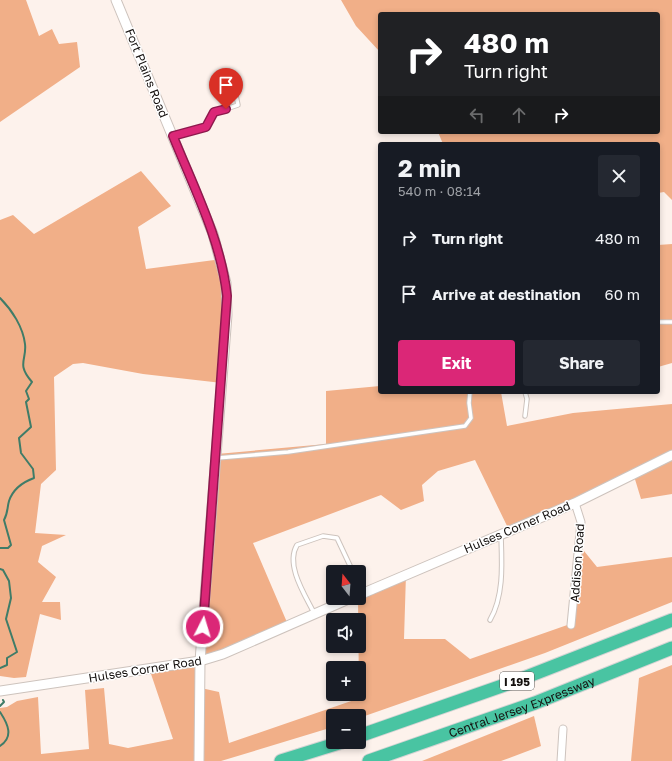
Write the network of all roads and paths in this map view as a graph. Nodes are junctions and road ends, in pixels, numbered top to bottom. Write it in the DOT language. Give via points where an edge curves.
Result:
graph roads {
  1 [pos="116,0"];
  2 [pos="234,86"];
  3 [pos="173,136"];
  4 [pos="660,322"];
  5 [pos="672,322"];
  6 [pos="470,394"];
  7 [pos="526,394"];
  8 [pos="525,416"];
  9 [pos="672,455"];
  10 [pos="216,458"];
  11 [pos="575,503"];
  12 [pos="501,533"];
  13 [pos="350,565"];
  14 [pos="366,589"];
  15 [pos="335,605"];
  16 [pos="314,614"];
  17 [pos="490,620"];
  18 [pos="672,620"];
  19 [pos="571,625"];
  20 [pos="672,648"];
  21 [pos="200,661"];
  22 [pos="0,691"];
  23 [pos="563,729"];
  24 [pos="366,734"];
  25 [pos="326,747"];
  26 [pos="199,761"];
  27 [pos="281,761"];
  28 [pos="369,761"];
  29 [pos="561,761"];
  1 -- 3 [label="street, Fort Plains Road"];
  2 -- 3 [label="lane" via="238,105 214,112 206,127"];
  3 -- 10 [label="street, Fort Plains Road" via="213,234 226,283 227,315"];
  4 -- 5 [label="lane"];
  6 -- 10 [label="lane" via="471,418 464,426 288,452"];
  7 -- 8 [label="lane"];
  9 -- 11 [label="street, Hulses Corner Road"];
  10 -- 21 [label="street, Fort Plains Road"];
  11 -- 12 [label="street, Hulses Corner Road"];
  11 -- 19 [label="street, Addison Road" via="581,522"];
  12 -- 14 [label="street, Hulses Corner Road"];
  12 -- 17 [label="lane" via="502,567 497,605"];
  13 -- 16 [label="lane" via="337,538 323,536 297,545 293,554 294,564 298,580"];
  15 -- 16 [label="street, Hulses Corner Road"];
  16 -- 21 [label="street, Hulses Corner Road" via="223,654"];
  18 -- 24 [label="highway, I 195" via="509,684"];
  20 -- 28 [label="highway, Central Jersey Expressway / I 195" via="535,703"];
  21 -- 22 [label="street, Hulses Corner Road"];
  21 -- 26 [label="street, Fort Plains Road"];
  23 -- 29 [label="street"];
  25 -- 27 [label="highway"];
}
